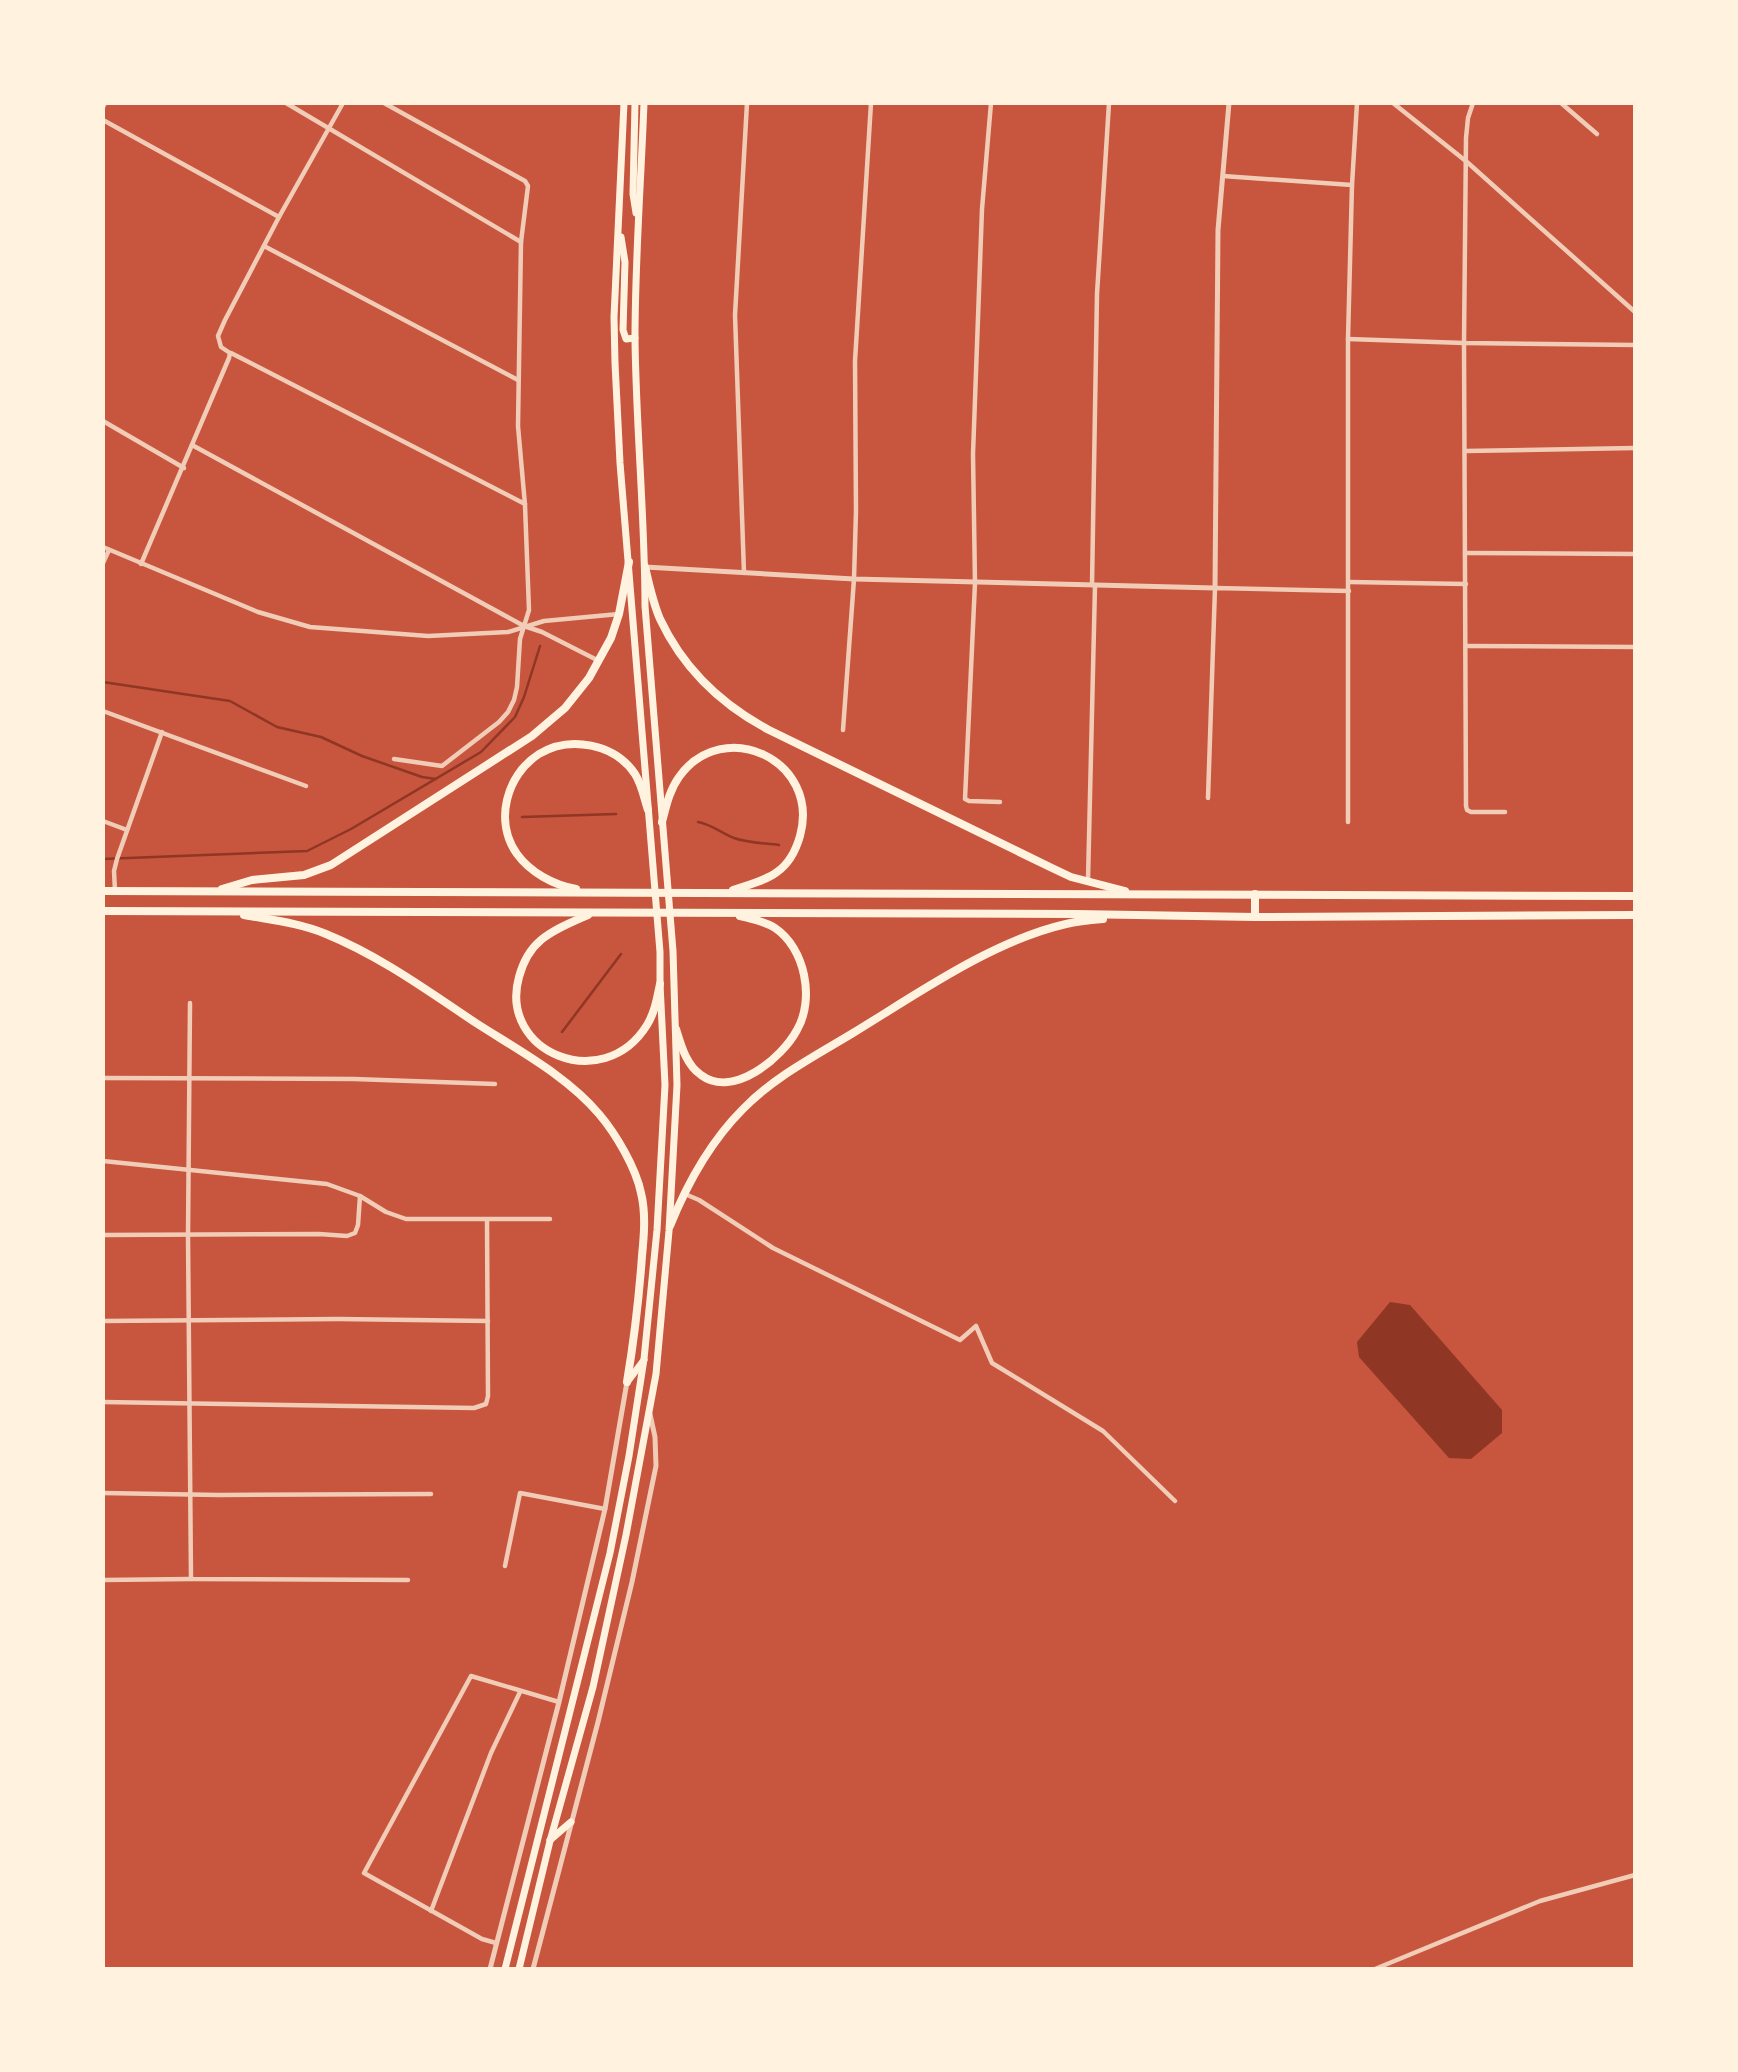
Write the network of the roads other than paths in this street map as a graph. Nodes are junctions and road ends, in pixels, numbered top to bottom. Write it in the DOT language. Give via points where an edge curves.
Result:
graph roads {
  1 [pos="286,103"];
  2 [pos="343,103"];
  3 [pos="384,103"];
  4 [pos="624,103"];
  5 [pos="635,103"];
  6 [pos="644,103"];
  7 [pos="747,103"];
  8 [pos="870,103"];
  9 [pos="991,103"];
  10 [pos="1109,103"];
  11 [pos="1229,103"];
  12 [pos="1357,103"];
  13 [pos="1393,103"];
  14 [pos="1473,103"];
  15 [pos="1561,103"];
  16 [pos="103,120"];
  17 [pos="328,127"];
  18 [pos="1597,134"];
  19 [pos="1466,162"];
  20 [pos="1223,176"];
  21 [pos="1352,185"];
  22 [pos="279,217"];
  23 [pos="619,219"];
  24 [pos="639,235"];
  25 [pos="521,242"];
  26 [pos="264,246"];
  27 [pos="1635,312"];
  28 [pos="635,338"];
  29 [pos="1348,339"];
  30 [pos="1464,343"];
  31 [pos="1635,345"];
  32 [pos="230,353"];
  33 [pos="519,380"];
  34 [pos="103,421"];
  35 [pos="192,445"];
  36 [pos="1635,448"];
  37 [pos="1465,452"];
  38 [pos="184,468"];
  39 [pos="526,505"];
  40 [pos="103,547"];
  41 [pos="109,550"];
  42 [pos="1465,553"];
  43 [pos="1635,554"];
  44 [pos="629,562"];
  45 [pos="103,563"];
  46 [pos="142,564"];
  47 [pos="645,567"];
  48 [pos="744,573"];
  49 [pos="854,579"];
  50 [pos="1349,582"];
  51 [pos="975,583"];
  52 [pos="1466,584"];
  53 [pos="1094,586"];
  54 [pos="1214,589"];
  55 [pos="1349,592"];
  56 [pos="620,614"];
  57 [pos="524,626"];
  58 [pos="1466,646"];
  59 [pos="1635,647"];
  60 [pos="599,661"];
  61 [pos="103,710"];
  62 [pos="843,730"];
  63 [pos="162,732"];
  64 [pos="394,759"];
  65 [pos="306,786"];
  66 [pos="1208,798"];
  67 [pos="1000,802"];
  68 [pos="648,810"];
  69 [pos="1505,812"];
  70 [pos="103,821"];
  71 [pos="662,822"];
  72 [pos="1348,822"];
  73 [pos="127,830"];
  74 [pos="1088,881"];
  75 [pos="103,891"];
  76 [pos="115,891"];
  77 [pos="213,892"];
  78 [pos="592,892"];
  79 [pos="723,893"];
  80 [pos="1139,894"];
  81 [pos="1255,894"];
  82 [pos="1635,896"];
  83 [pos="103,911"];
  84 [pos="224,911"];
  85 [pos="594,912"];
  86 [pos="727,913"];
  87 [pos="1635,915"];
  88 [pos="1130,916"];
  89 [pos="1255,917"];
  90 [pos="660,984"];
  91 [pos="190,1003"];
  92 [pos="676,1029"];
  93 [pos="103,1078"];
  94 [pos="189,1079"];
  95 [pos="495,1084"];
  96 [pos="103,1161"];
  97 [pos="189,1171"];
  98 [pos="685,1194"];
  99 [pos="360,1196"];
  100 [pos="550,1219"];
  101 [pos="487,1220"];
  102 [pos="669,1230"];
  103 [pos="103,1235"];
  104 [pos="188,1236"];
  105 [pos="103,1321"];
  106 [pos="190,1321"];
  107 [pos="488,1321"];
  108 [pos="644,1359"];
  109 [pos="627,1382"];
  110 [pos="103,1402"];
  111 [pos="189,1403"];
  112 [pos="650,1414"];
  113 [pos="103,1493"];
  114 [pos="191,1493"];
  115 [pos="431,1494"];
  116 [pos="1175,1501"];
  117 [pos="605,1509"];
  118 [pos="505,1566"];
  119 [pos="191,1579"];
  120 [pos="103,1580"];
  121 [pos="408,1580"];
  122 [pos="520,1692"];
  123 [pos="559,1702"];
  124 [pos="571,1822"];
  125 [pos="550,1841"];
  126 [pos="1635,1875"];
  127 [pos="431,1911"];
  128 [pos="496,1943"];
  129 [pos="491,1969"];
  130 [pos="505,1969"];
  131 [pos="519,1969"];
  132 [pos="533,1969"];
  133 [pos="1375,1969"];
  1 -- 17 [label="street"];
  2 -- 17 [label="street"];
  3 -- 25 [label="street" via="528,183"];
  4 -- 23 [label="main road"];
  5 -- 24 [label="main road" via="633,194"];
  6 -- 24 [label="main road"];
  7 -- 48 [label="street" via="735,316"];
  8 -- 49 [label="street" via="855,361"];
  9 -- 51 [label="street" via="982,209 973,454"];
  10 -- 53 [label="street" via="1097,294"];
  11 -- 20 [label="street"];
  12 -- 21 [label="street"];
  13 -- 19 [label="street"];
  14 -- 19 [label="street"];
  15 -- 18 [label="street"];
  16 -- 22 [label="street"];
  17 -- 22 [label="street"];
  17 -- 25 [label="street"];
  19 -- 27 [label="street"];
  19 -- 30 [label="street"];
  20 -- 21 [label="street"];
  20 -- 54 [label="street" via="1218,230"];
  21 -- 29 [label="street"];
  22 -- 26 [label="street"];
  23 -- 28 [label="main road" via="625,262 623,330 626,339"];
  23 -- 44 [label="main road" via="615,363"];
  24 -- 28 [label="main road"];
  25 -- 33 [label="street"];
  26 -- 32 [label="street" via="218,336 221,347"];
  26 -- 33 [label="street"];
  28 -- 47 [label="main road"];
  29 -- 30 [label="street"];
  29 -- 50 [label="street"];
  30 -- 31 [label="street"];
  30 -- 37 [label="street"];
  32 -- 35 [label="street"];
  32 -- 39 [label="street"];
  33 -- 39 [label="street"];
  34 -- 38 [label="street"];
  35 -- 38 [label="street"];
  35 -- 57 [label="street"];
  36 -- 37 [label="street"];
  37 -- 42 [label="street"];
  38 -- 46 [label="street"];
  39 -- 57 [label="street" via="529,610"];
  40 -- 41 [label="street"];
  41 -- 45 [label="street"];
  41 -- 46 [label="street"];
  42 -- 43 [label="street"];
  42 -- 52 [label="street"];
  44 -- 56 [label="highway"];
  44 -- 68 [label="main road"];
  46 -- 57 [label="street" via="258,612 310,627 428,636 508,632"];
  47 -- 48 [label="street"];
  47 -- 71 [label="main road"];
  47 -- 74 [label="highway" via="659,617 671,639 705,685 725,702 769,730 1071,877"];
  48 -- 49 [label="street"];
  49 -- 51 [label="street"];
  49 -- 62 [label="street"];
  50 -- 52 [label="street"];
  50 -- 55 [label="street"];
  51 -- 53 [label="street"];
  51 -- 67 [label="street" via="965,799"];
  52 -- 58 [label="street"];
  53 -- 54 [label="street"];
  53 -- 74 [label="street"];
  54 -- 55 [label="street"];
  54 -- 66 [label="street"];
  55 -- 72 [label="street"];
  56 -- 57 [label="street"];
  56 -- 60 [label="highway"];
  57 -- 60 [label="street"];
  57 -- 64 [label="street" via="514,700 499,722 442,766"];
  58 -- 59 [label="street"];
  58 -- 69 [label="street" via="1466,806 1471,812"];
  60 -- 77 [label="highway" via="571,701 532,736 331,865 304,875 251,880"];
  61 -- 63 [label="street"];
  63 -- 65 [label="street"];
  63 -- 73 [label="street"];
  68 -- 78 [label="highway" via="629,767 593,746 549,750 530,761 517,777 505,816 515,852 549,880"];
  68 -- 90 [label="main road"];
  70 -- 73 [label="street"];
  71 -- 79 [label="highway" via="673,786 688,766 704,755 722,749 752,750 786,770 798,788 803,811 792,857 768,878"];
  71 -- 92 [label="main road"];
  73 -- 76 [label="street" via="114,871"];
  74 -- 80 [label="highway"];
  75 -- 76 [label="highway"];
  76 -- 77 [label="highway"];
  77 -- 78 [label="highway"];
  78 -- 79 [label="highway"];
  79 -- 80 [label="highway"];
  80 -- 81 [label="highway"];
  81 -- 82 [label="highway"];
  81 -- 89 [label="highway"];
  83 -- 84 [label="highway"];
  84 -- 85 [label="highway"];
  84 -- 109 [label="highway" via="307,927 375,958 532,1059 599,1114 625,1153 642,1194 644,1213"];
  85 -- 86 [label="highway"];
  85 -- 90 [label="highway" via="550,933 523,962 517,999 529,1033 545,1048 571,1060 612,1056 648,1025"];
  86 -- 88 [label="highway"];
  86 -- 92 [label="highway" via="768,925 792,946 805,986 801,1023 767,1063 724,1083 696,1072"];
  87 -- 89 [label="highway"];
  88 -- 89 [label="highway"];
  88 -- 98 [label="highway" via="1066,924 1003,947 780,1078 722,1133"];
  90 -- 108 [label="main road" via="665,1084"];
  91 -- 94 [label="street"];
  92 -- 102 [label="main road"];
  93 -- 94 [label="street"];
  94 -- 95 [label="street"];
  94 -- 97 [label="street"];
  96 -- 97 [label="street"];
  97 -- 99 [label="street" via="327,1184"];
  97 -- 104 [label="street"];
  98 -- 102 [label="highway"];
  98 -- 116 [label="street" via="773,1248 960,1340 976,1326 992,1363 1103,1431"];
  99 -- 101 [label="street" via="406,1219"];
  99 -- 104 [label="street" via="358,1225 355,1233 347,1236"];
  100 -- 101 [label="street"];
  101 -- 107 [label="street"];
  102 -- 112 [label="main road"];
  103 -- 104 [label="street"];
  104 -- 106 [label="street"];
  105 -- 106 [label="street"];
  106 -- 107 [label="street"];
  106 -- 111 [label="street"];
  107 -- 111 [label="street" via="488,1396 486,1404 474,1408"];
  108 -- 109 [label="main road"];
  108 -- 130 [label="main road" via="610,1553"];
  109 -- 117 [label="street"];
  110 -- 111 [label="street"];
  111 -- 114 [label="street"];
  112 -- 124 [label="street" via="656,1466 629,1595"];
  112 -- 125 [label="main road" via="593,1687"];
  113 -- 114 [label="street"];
  114 -- 115 [label="street"];
  114 -- 119 [label="street"];
  117 -- 118 [label="street" via="520,1493"];
  117 -- 123 [label="street"];
  119 -- 120 [label="street"];
  119 -- 121 [label="street"];
  122 -- 123 [label="street"];
  122 -- 127 [label="street" via="491,1753"];
  122 -- 127 [label="street" via="471,1676 364,1873"];
  123 -- 128 [label="street"];
  124 -- 125 [label="main road"];
  124 -- 132 [label="street"];
  125 -- 131 [label="main road"];
  126 -- 133 [label="street" via="1540,1901"];
  127 -- 128 [label="street"];
  128 -- 129 [label="street"];
}
